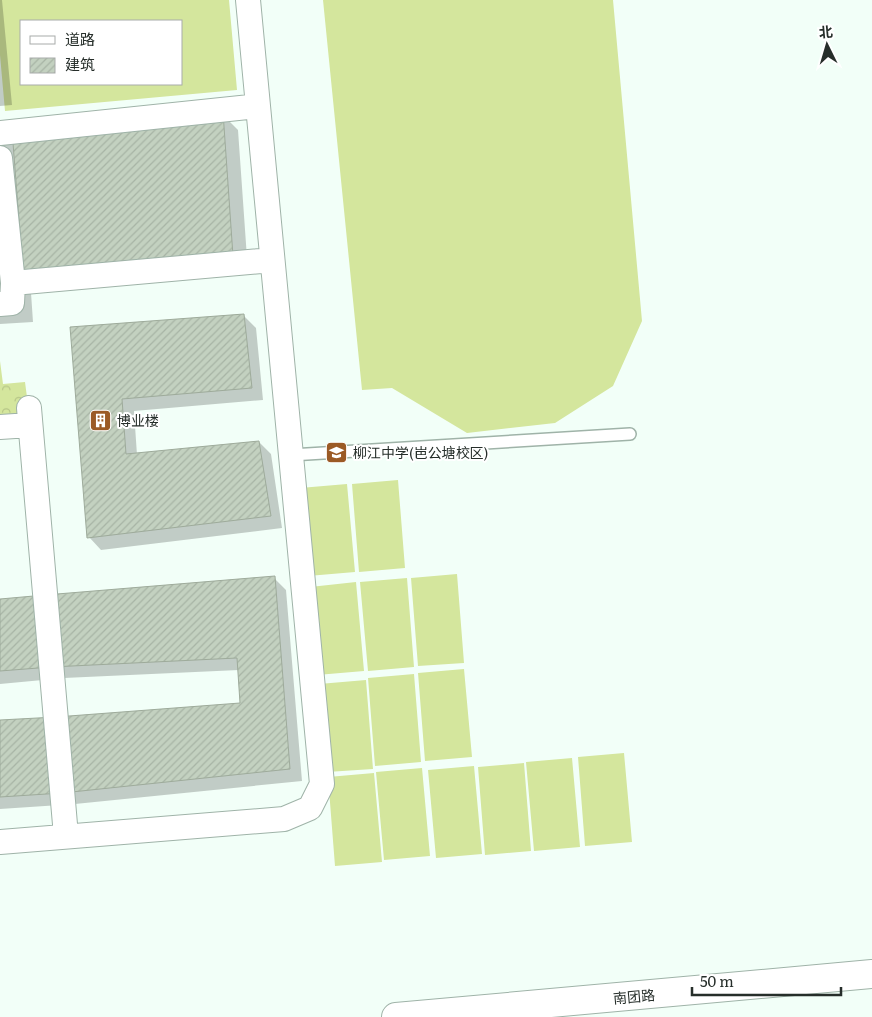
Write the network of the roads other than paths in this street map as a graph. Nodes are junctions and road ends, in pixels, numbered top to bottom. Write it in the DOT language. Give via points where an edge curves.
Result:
graph roads {
  1 [pos="248,0"];
  2 [pos="258,106"];
  3 [pos="0,133"];
  4 [pos="0,158"];
  5 [pos="3,220"];
  6 [pos="272,260"];
  7 [pos="13,283"];
  8 [pos="0,304"];
  9 [pos="0,427"];
  10 [pos="630,434"];
  11 [pos="291,455"];
  12 [pos="66,836"];
  13 [pos="0,842"];
  14 [pos="872,974"];
  15 [pos="396,1017"];
  1 -- 2 [label="street"];
  2 -- 3 [label="street"];
  2 -- 6 [label="street"];
  4 -- 5 [label="street"];
  5 -- 7 [label="street"];
  6 -- 7 [label="street"];
  6 -- 11 [label="street"];
  7 -- 8 [label="street" via="12,303"];
  9 -- 12 [label="street" via="30,416"];
  10 -- 11 [label="lane"];
  11 -- 12 [label="street" via="322,784 310,808 284,819"];
  12 -- 13 [label="street"];
  14 -- 15 [label="main road, 南团路"];
}
